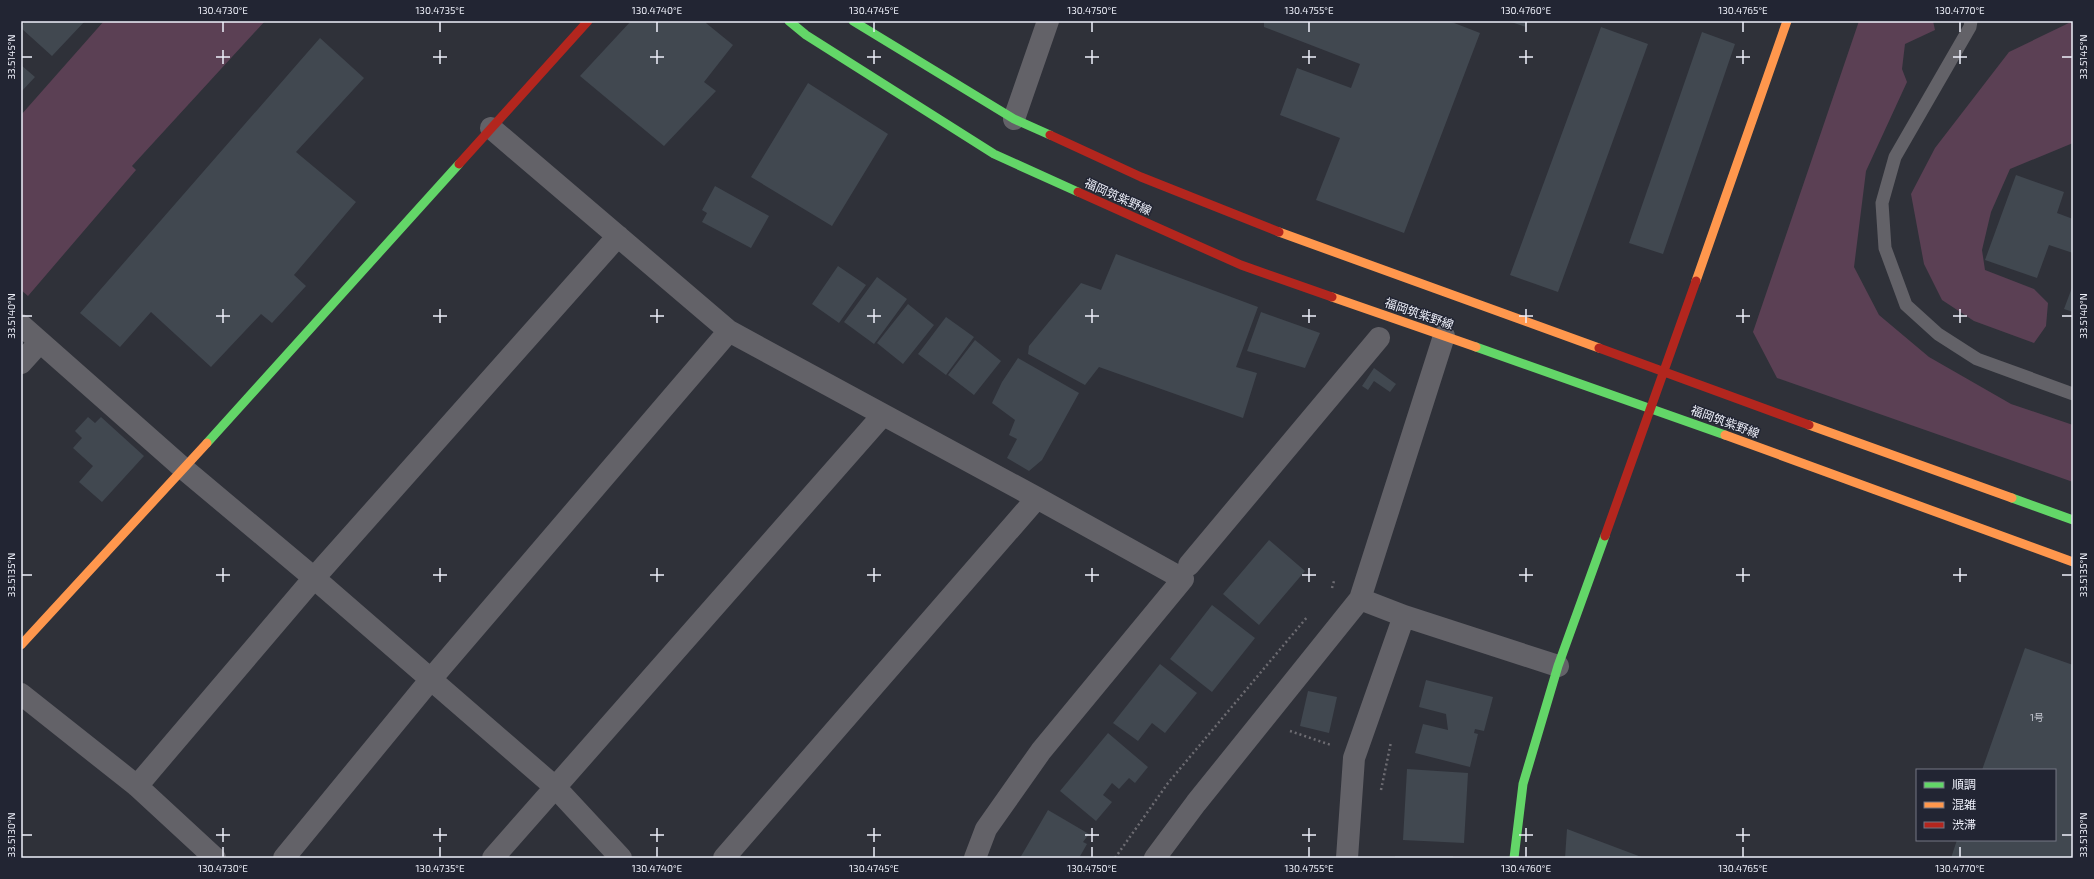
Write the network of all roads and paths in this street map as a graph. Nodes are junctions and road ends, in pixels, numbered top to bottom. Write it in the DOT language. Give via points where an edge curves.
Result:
graph roads {
  1 [pos="588,21"];
  2 [pos="789,21"];
  3 [pos="853,21"];
  4 [pos="1048,21"];
  5 [pos="1787,21"];
  6 [pos="1971,21"];
  7 [pos="1014,119"];
  8 [pos="491,128"];
  9 [pos="618,236"];
  10 [pos="21,325"];
  11 [pos="729,331"];
  12 [pos="1444,336"];
  13 [pos="1379,338"];
  14 [pos="40,342"];
  15 [pos="21,363"];
  16 [pos="1664,371"];
  17 [pos="2073,394"];
  18 [pos="1651,408"];
  19 [pos="882,416"];
  20 [pos="184,469"];
  21 [pos="1037,498"];
  22 [pos="2073,520"];
  23 [pos="2073,562"];
  24 [pos="1189,565"];
  25 [pos="314,578"];
  26 [pos="1334,581"];
  27 [pos="1331,588"];
  28 [pos="1360,599"];
  29 [pos="1311,612"];
  30 [pos="1404,616"];
  31 [pos="21,645"];
  32 [pos="1558,666"];
  33 [pos="431,678"];
  34 [pos="21,694"];
  35 [pos="1241,697"];
  36 [pos="1265,717"];
  37 [pos="1392,734"];
  38 [pos="1357,751"];
  39 [pos="1388,756"];
  40 [pos="137,786"];
  41 [pos="555,787"];
  42 [pos="1381,792"];
  43 [pos="215,858"];
  44 [pos="284,858"];
  45 [pos="493,858"];
  46 [pos="621,858"];
  47 [pos="724,858"];
  48 [pos="975,858"];
  49 [pos="1115,858"];
  50 [pos="1155,858"];
  51 [pos="1347,858"];
  52 [pos="1514,858"];
  1 -- 8 [label="main road"];
  2 -- 12 [label="main road, 福岡筑紫野線" via="806,35 994,154 1241,265"];
  3 -- 7 [label="main road"];
  4 -- 7 [label="street"];
  5 -- 16 [label="main road"];
  6 -- 17 [label="lane" via="1970,27 1895,158 1882,203 1885,248 1906,305 1938,334 1977,359"];
  7 -- 16 [label="main road" via="1141,177 1272,230"];
  8 -- 9 [label="street"];
  8 -- 20 [label="main road"];
  9 -- 11 [label="street"];
  9 -- 25 [label="street"];
  10 -- 14 [label="street"];
  11 -- 19 [label="street"];
  11 -- 33 [label="street"];
  12 -- 18 [label="main road, 福岡筑紫野線"];
  12 -- 28 [label="street"];
  13 -- 24 [label="street"];
  14 -- 15 [label="street"];
  14 -- 20 [label="street"];
  16 -- 18 [label="main road"];
  16 -- 22 [label="main road"];
  18 -- 23 [label="main road, 福岡筑紫野線"];
  18 -- 32 [label="main road"];
  19 -- 21 [label="street"];
  19 -- 41 [label="street"];
  20 -- 25 [label="street"];
  20 -- 31 [label="main road"];
  21 -- 47 [label="street"];
  21 -- 48 [label="street" via="1183,580 1041,751 986,829"];
  25 -- 33 [label="street"];
  25 -- 40 [label="street"];
  26 -- 27 [label="path"];
  28 -- 30 [label="street"];
  28 -- 36 [label="street"];
  29 -- 35 [label="path"];
  30 -- 32 [label="street"];
  30 -- 38 [label="street"];
  32 -- 52 [label="main road" via="1523,784"];
  33 -- 41 [label="street"];
  33 -- 44 [label="street"];
  34 -- 40 [label="street"];
  35 -- 36 [label="path"];
  35 -- 49 [label="path" via="1168,783"];
  36 -- 38 [label="path" via="1274,725 1340,748"];
  36 -- 50 [label="street"];
  37 -- 39 [label="path"];
  38 -- 39 [label="path"];
  38 -- 51 [label="street" via="1354,758"];
  39 -- 42 [label="path"];
  40 -- 43 [label="street"];
  41 -- 45 [label="street"];
  41 -- 46 [label="street"];
}
